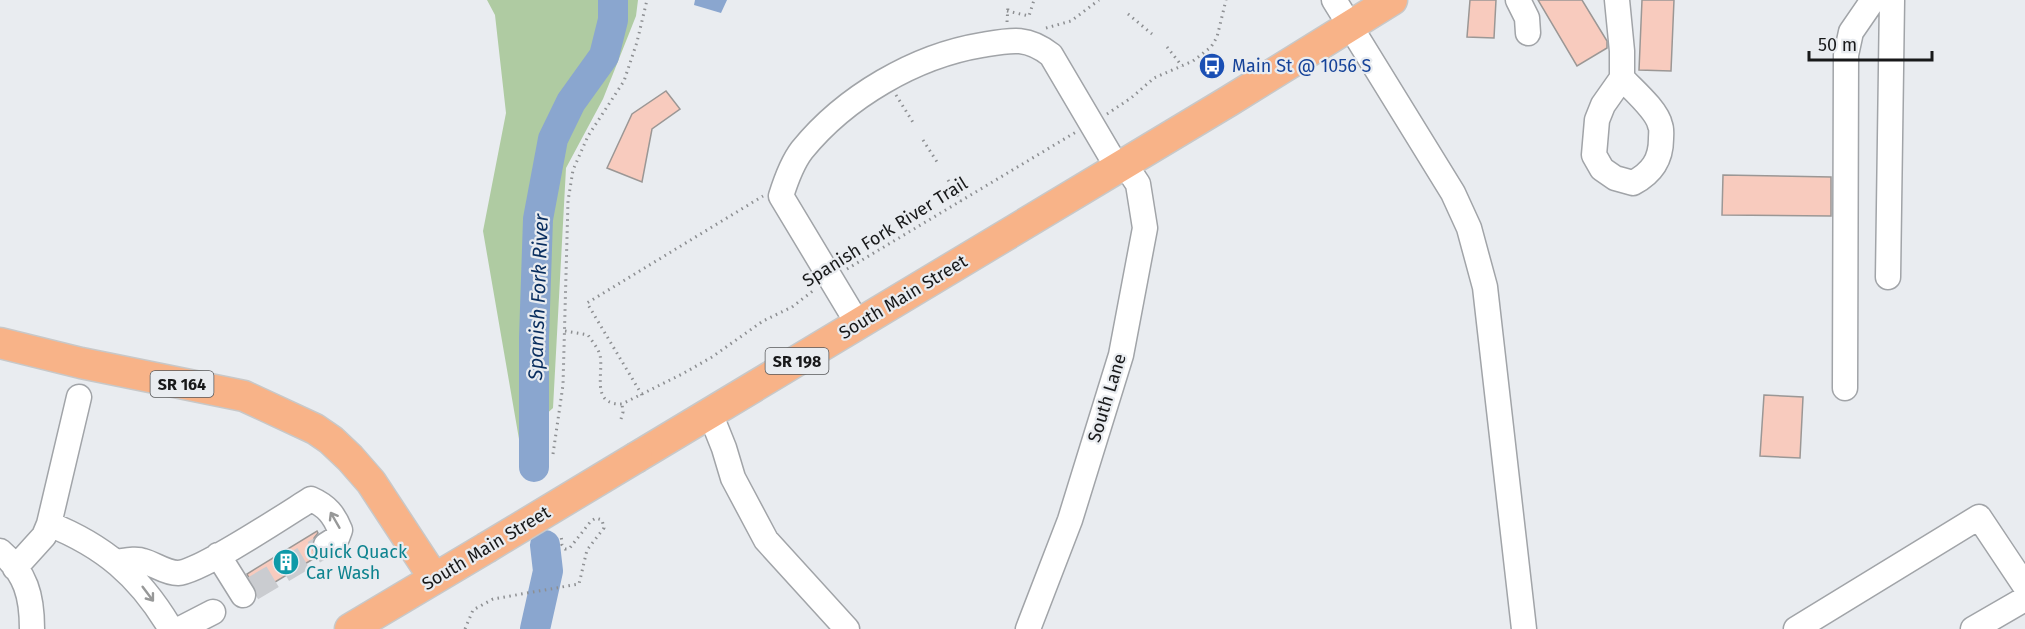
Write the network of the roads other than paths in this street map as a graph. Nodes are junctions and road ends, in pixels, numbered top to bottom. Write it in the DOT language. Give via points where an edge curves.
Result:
graph roads {
  1 [pos="1334,0"];
  2 [pos="1392,0"];
  3 [pos="1518,0"];
  4 [pos="1617,0"];
  5 [pos="1873,0"];
  6 [pos="1892,0"];
  7 [pos="1349,26"];
  8 [pos="1528,33"];
  9 [pos="1622,78"];
  10 [pos="1120,165"];
  11 [pos="1888,277"];
  12 [pos="858,324"];
  13 [pos="0,342"];
  14 [pos="1845,388"];
  15 [pos="79,397"];
  16 [pos="710,413"];
  17 [pos="49,524"];
  18 [pos="326,545"];
  19 [pos="218,555"];
  20 [pos="8,560"];
  21 [pos="116,562"];
  22 [pos="434,578"];
  23 [pos="2025,586"];
  24 [pos="2025,599"];
  25 [pos="32,629"];
  26 [pos="176,629"];
  27 [pos="180,629"];
  28 [pos="350,629"];
  29 [pos="848,629"];
  30 [pos="1028,629"];
  31 [pos="1524,629"];
  32 [pos="1796,629"];
  33 [pos="1973,629"];
  1 -- 7 [label="street"];
  2 -- 7 [label="main road, South Main Street / SR 198"];
  3 -- 8 [label="street" via="1527,18"];
  4 -- 9 [label="street"];
  5 -- 14 [label="street" via="1851,32 1846,55"];
  6 -- 11 [label="street"];
  7 -- 10 [label="main road, South Main Street / SR 198"];
  7 -- 31 [label="street" via="1448,183 1469,228 1485,287"];
  10 -- 12 [label="main road, South Main Street / SR 198"];
  10 -- 12 [label="street, South Lane" via="1052,54 1038,44 1016,39 963,48 922,61 874,87 802,151 781,196"];
  10 -- 30 [label="street, South Lane" via="1138,184 1145,228 1121,355 1070,520"];
  12 -- 16 [label="main road, South Main Street / SR 198"];
  13 -- 22 [label="main road, SR 164" via="81,363 244,396 315,429 344,452 371,482"];
  15 -- 17 [label="street"];
  16 -- 22 [label="main road, South Main Street / SR 198, bridge"];
  16 -- 29 [label="street" via="733,478 766,540"];
  17 -- 20 [label="street" via="44,536"];
  17 -- 21 [label="street" via="72,533"];
  18 -- 19 [label="street, one-way" via="337,538 340,530 325,506 311,500"];
  19 -- 21 [label="street" via="186,572 176,573 142,560"];
  19 -- 27 [label="street" via="233,601"];
  20 -- 25 [label="street" via="29,590"];
  21 -- 26 [label="street, one-way" via="135,578 169,626"];
  22 -- 28 [label="main road, South Main Street / SR 198"];
  23 -- 32 [label="street" via="1979,517"];
  24 -- 33 [label="street"];
}
